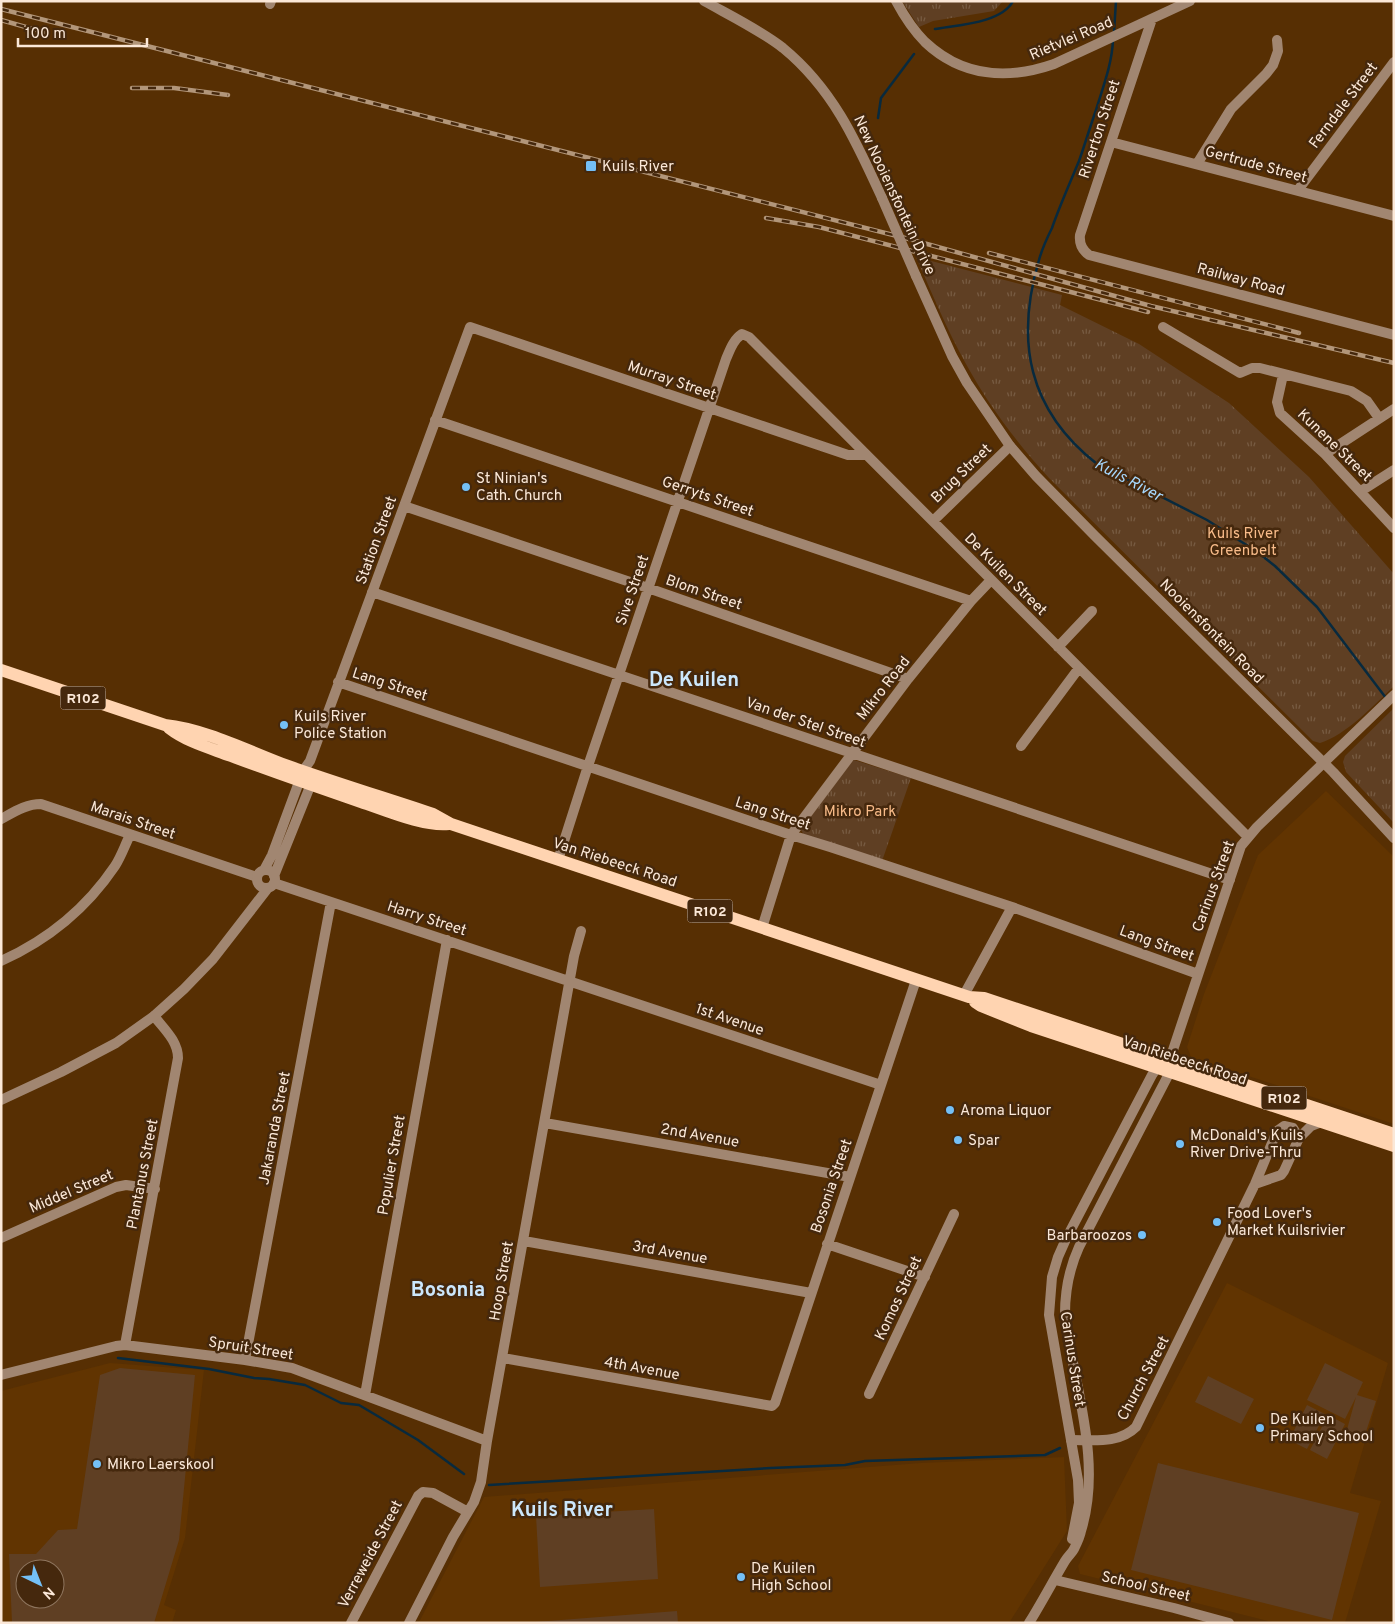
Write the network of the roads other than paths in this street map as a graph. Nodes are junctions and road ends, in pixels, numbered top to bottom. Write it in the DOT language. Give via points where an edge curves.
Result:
graph roads {
  1 [pos="704,1"];
  2 [pos="896,1"];
  3 [pos="1190,1"];
  4 [pos="1152,18"];
  5 [pos="1277,40"];
  6 [pos="1394,62"];
  7 [pos="1111,142"];
  8 [pos="1196,164"];
  9 [pos="1298,190"];
  10 [pos="1394,216"];
  11 [pos="1082,250"];
  12 [pos="470,327"];
  13 [pos="1164,327"];
  14 [pos="742,334"];
  15 [pos="1394,335"];
  16 [pos="1283,375"];
  17 [pos="709,408"];
  18 [pos="1394,409"];
  19 [pos="1379,418"];
  20 [pos="435,420"];
  21 [pos="1010,446"];
  22 [pos="1325,454"];
  23 [pos="866,455"];
  24 [pos="1394,470"];
  25 [pos="1361,491"];
  26 [pos="678,502"];
  27 [pos="404,506"];
  28 [pos="933,521"];
  29 [pos="1394,528"];
  30 [pos="991,580"];
  31 [pos="648,588"];
  32 [pos="372,592"];
  33 [pos="971,602"];
  34 [pos="1092,611"];
  35 [pos="1058,647"];
  36 [pos="1079,668"];
  37 [pos="1,670"];
  38 [pos="619,675"];
  39 [pos="908,679"];
  40 [pos="338,682"];
  41 [pos="1394,695"];
  42 [pos="1021,746"];
  43 [pos="852,754"];
  44 [pos="1324,763"];
  45 [pos="588,766"];
  46 [pos="307,775"];
  47 [pos="1,819"];
  48 [pos="130,835"];
  49 [pos="791,835"];
  50 [pos="1247,836"];
  51 [pos="1394,838"];
  52 [pos="558,860"];
  53 [pos="266,880"];
  54 [pos="1230,880"];
  55 [pos="331,902"];
  56 [pos="1012,907"];
  57 [pos="762,928"];
  58 [pos="581,931"];
  59 [pos="447,940"];
  60 [pos="1,961"];
  61 [pos="1198,974"];
  62 [pos="916,980"];
  63 [pos="570,981"];
  64 [pos="966,996"];
  65 [pos="154,1016"];
  66 [pos="1168,1062"];
  67 [pos="881,1085"];
  68 [pos="1,1100"];
  69 [pos="1320,1122"];
  70 [pos="545,1123"];
  71 [pos="1394,1134"];
  72 [pos="1299,1138"];
  73 [pos="1394,1146"];
  74 [pos="850,1177"];
  75 [pos="1255,1184"];
  76 [pos="155,1189"];
  77 [pos="954,1214"];
  78 [pos="1,1238"];
  79 [pos="524,1240"];
  80 [pos="827,1244"];
  81 [pos="925,1277"];
  82 [pos="811,1293"];
  83 [pos="125,1345"];
  84 [pos="503,1358"];
  85 [pos="245,1360"];
  86 [pos="1,1375"];
  87 [pos="869,1394"];
  88 [pos="365,1395"];
  89 [pos="775,1403"];
  90 [pos="1072,1440"];
  91 [pos="1086,1440"];
  92 [pos="487,1441"];
  93 [pos="468,1512"];
  94 [pos="1066,1559"];
  95 [pos="1055,1580"];
  96 [pos="351,1623"];
  97 [pos="409,1623"];
  98 [pos="1029,1623"];
  99 [pos="1229,1623"];
  1 -- 21 [label="street, New Nooiensfontein Drive, bridge" via="794,57 829,96 847,123 952,356"];
  2 -- 4 [label="street, Rietvlei Road" via="911,26 934,50 959,64 990,73 1011,74 1054,64"];
  3 -- 4 [label="street, Rietvlei Road"];
  4 -- 7 [label="street, Riverton Street"];
  5 -- 8 [label="street" via="1278,51 1273,65 1231,108"];
  6 -- 9 [label="street, Ferndale Street"];
  7 -- 8 [label="street, Gertrude Street"];
  7 -- 11 [label="street, Riverton Street" via="1080,235"];
  8 -- 9 [label="street, Gertrude Street"];
  9 -- 10 [label="street, Gertrude Street"];
  11 -- 15 [label="street, Railway Road" via="1090,255"];
  12 -- 17 [label="street, Murray Street"];
  12 -- 20 [label="street, Station Street"];
  13 -- 16 [label="street" via="1240,372 1256,368"];
  14 -- 17 [label="street, Sive Street" via="731,346"];
  14 -- 23 [label="street, De Kuilen Street" via="749,337"];
  16 -- 19 [label="street" via="1351,391 1367,401"];
  16 -- 22 [label="street, Kunene Street" via="1277,402 1280,413"];
  17 -- 23 [label="street, Murray Street" via="848,455"];
  17 -- 26 [label="street, Sive Street"];
  18 -- 19 [label="street"];
  19 -- 22 [label="street"];
  20 -- 26 [label="street, Gerryts Street"];
  20 -- 27 [label="street, Station Street"];
  21 -- 28 [label="street, Brug Street"];
  21 -- 44 [label="street, Nooiensfontein Road" via="1075,516"];
  22 -- 25 [label="street, Kunene Street"];
  23 -- 28 [label="street, De Kuilen Street"];
  24 -- 25 [label="street"];
  25 -- 29 [label="street, Kunene Street"];
  26 -- 31 [label="street, Sive Street"];
  26 -- 33 [label="street, Gerryts Street"];
  27 -- 31 [label="street, Blom Street"];
  27 -- 32 [label="street, Station Street"];
  28 -- 30 [label="street, De Kuilen Street"];
  30 -- 33 [label="street, Mikro Road"];
  30 -- 35 [label="street, De Kuilen Street"];
  31 -- 38 [label="street, Sive Street"];
  31 -- 39 [label="street, Blom Street"];
  32 -- 38 [label="street, Van der Stel Street"];
  32 -- 40 [label="street, Station Street"];
  33 -- 39 [label="street, Mikro Road"];
  34 -- 35 [label="street"];
  35 -- 36 [label="street, De Kuilen Street"];
  36 -- 42 [label="street"];
  36 -- 50 [label="street, De Kuilen Street"];
  37 -- 46 [label="main road, Van Riebeeck Road / R102" via="165,725 200,733"];
  38 -- 43 [label="street, Van der Stel Street"];
  38 -- 45 [label="street, Sive Street"];
  39 -- 43 [label="street, Mikro Road"];
  40 -- 45 [label="street, Lang Street"];
  40 -- 46 [label="street, Station Street"];
  41 -- 44 [label="street, Carinus Street"];
  43 -- 49 [label="street, Mikro Road"];
  43 -- 54 [label="street, Van der Stel Street"];
  44 -- 50 [label="street, Carinus Street"];
  44 -- 51 [label="street, Nooiensfontein Road"];
  45 -- 49 [label="street, Lang Street"];
  45 -- 52 [label="street, Sive Street"];
  46 -- 52 [label="main road, Van Riebeeck Road / R102" via="409,818 439,825 451,824"];
  46 -- 53 [label="street, Station Street"];
  47 -- 48 [label="street, Marais Street" via="24,807 41,804"];
  48 -- 53 [label="street, Marais Street"];
  48 -- 60 [label="street" via="115,866 78,912 52,932"];
  49 -- 56 [label="street, Lang Street"];
  49 -- 57 [label="street, Mikro Road"];
  50 -- 54 [label="street, Carinus Street"];
  52 -- 57 [label="main road, Van Riebeeck Road / R102"];
  53 -- 55 [label="street, Harry Street"];
  53 -- 65 [label="street, Station Street" via="239,925 213,959"];
  54 -- 61 [label="street, Carinus Street"];
  55 -- 59 [label="street, Harry Street"];
  55 -- 85 [label="street, Jakaranda Street"];
  56 -- 61 [label="street, Lang Street"];
  56 -- 64 [label="street"];
  57 -- 62 [label="main road, Van Riebeeck Road / R102"];
  58 -- 63 [label="street, Hoop Street"];
  59 -- 63 [label="street, Harry Street"];
  59 -- 88 [label="street, Populier Street"];
  61 -- 66 [label="street, Carinus Street"];
  62 -- 64 [label="main road, Van Riebeeck Road / R102"];
  62 -- 67 [label="street, Bosonia Street"];
  63 -- 67 [label="street, 1st Avenue"];
  63 -- 70 [label="street, Hoop Street"];
  64 -- 66 [label="main road, Van Riebeeck Road / R102" via="981,1006 1031,1026"];
  65 -- 68 [label="street, Station Street" via="116,1043"];
  65 -- 76 [label="street, Plantanus Street" via="178,1050"];
  66 -- 69 [label="main road, Van Riebeeck Road / R102"];
  66 -- 71 [label="main road, Van Riebeeck Road / R102"];
  66 -- 90 [label="street, Carinus Street" via="1066,1239 1052,1277 1049,1315"];
  66 -- 91 [label="street, Carinus Street" via="1079,1247 1067,1280 1066,1322"];
  67 -- 74 [label="street, Bosonia Street"];
  69 -- 72 [label="street"];
  69 -- 73 [label="main road, Van Riebeeck Road / R102"];
  70 -- 74 [label="street, 2nd Avenue"];
  70 -- 79 [label="street, Hoop Street"];
  72 -- 75 [label="street" via="1281,1176"];
  72 -- 75 [label="street, Church Street" via="1297,1132 1288,1126 1277,1131"];
  74 -- 80 [label="street, Bosonia Street"];
  75 -- 91 [label="street, Church Street" via="1136,1427 1121,1438"];
  76 -- 78 [label="street, Middel Street" via="126,1185 116,1187"];
  76 -- 83 [label="street, Plantanus Street"];
  77 -- 81 [label="street, Komos Street"];
  79 -- 82 [label="street, 3rd Avenue"];
  79 -- 84 [label="street, Hoop Street"];
  80 -- 81 [label="street"];
  80 -- 82 [label="street, Bosonia Street"];
  81 -- 87 [label="street, Komos Street"];
  82 -- 89 [label="street, Bosonia Street"];
  83 -- 85 [label="street, Spruit Street"];
  83 -- 86 [label="street, Spruit Street"];
  84 -- 89 [label="street, 4th Avenue" via="768,1406"];
  84 -- 92 [label="street, Hoop Street"];
  85 -- 88 [label="street, Spruit Street" via="292,1368"];
  88 -- 92 [label="street, Spruit Street"];
  90 -- 91 [label="street, Church Street"];
  90 -- 94 [label="street" via="1079,1503"];
  91 -- 94 [label="street" via="1087,1508 1074,1550"];
  92 -- 93 [label="street, Hoop Street" via="480,1482"];
  93 -- 96 [label="street, Verreweide Street" via="433,1493 423,1492 418,1496"];
  93 -- 97 [label="street, Hoop Street"];
  94 -- 95 [label="street"];
  95 -- 98 [label="street"];
  95 -- 99 [label="street, School Street"];
}
